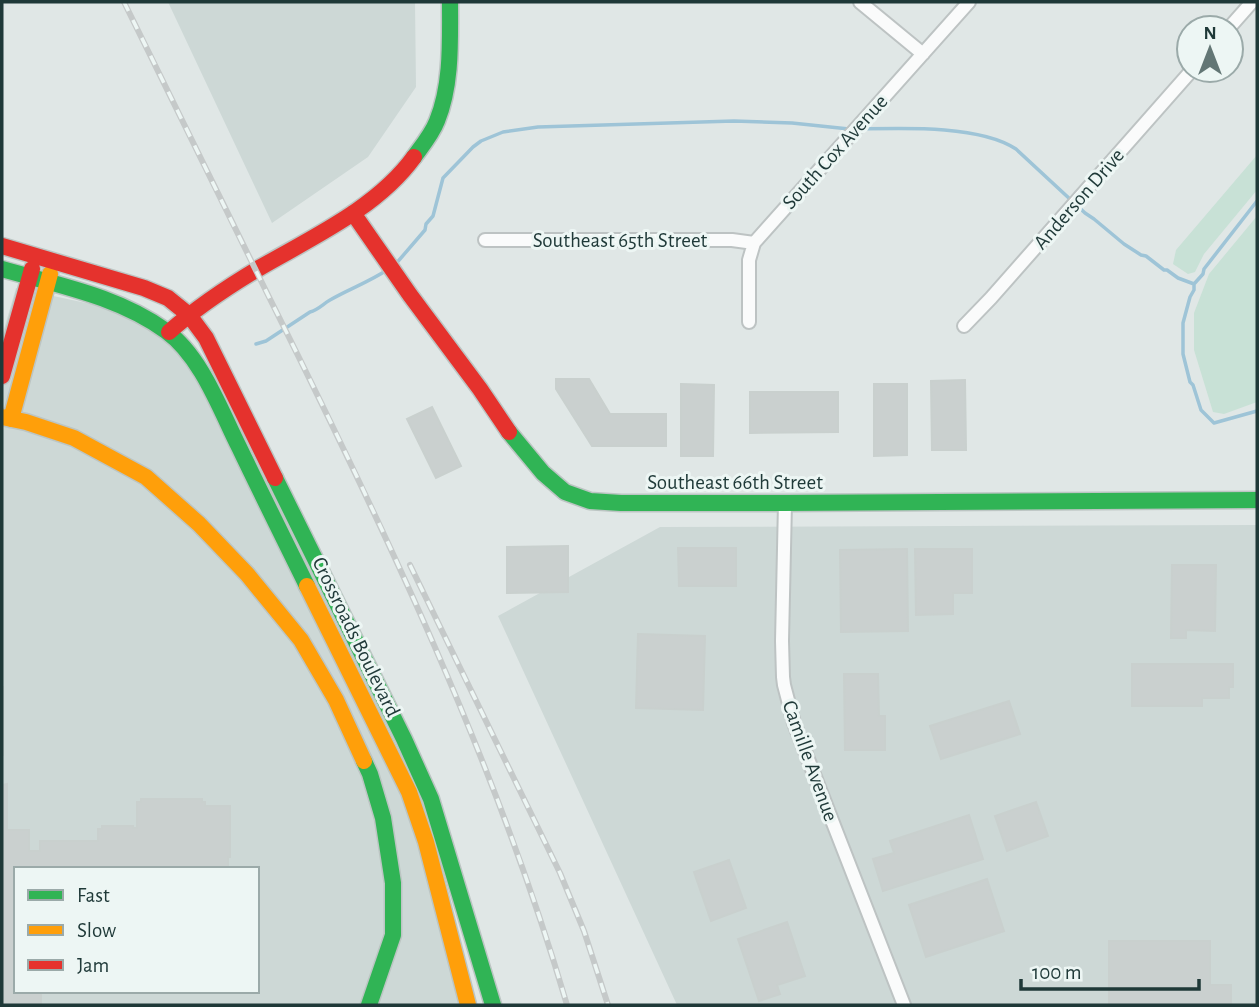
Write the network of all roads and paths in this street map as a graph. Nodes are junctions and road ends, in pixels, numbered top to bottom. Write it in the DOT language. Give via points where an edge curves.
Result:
graph roads {
  1 [pos="450,2"];
  2 [pos="860,2"];
  3 [pos="969,2"];
  4 [pos="923,54"];
  5 [pos="1180,84"];
  6 [pos="353,213"];
  7 [pos="485,240"];
  8 [pos="754,243"];
  9 [pos="2,246"];
  10 [pos="35,256"];
  11 [pos="53,261"];
  12 [pos="2,269"];
  13 [pos="29,277"];
  14 [pos="47,282"];
  15 [pos="189,315"];
  16 [pos="749,322"];
  17 [pos="964,326"];
  18 [pos="169,332"];
  19 [pos="2,376"];
  20 [pos="6,418"];
  21 [pos="1257,500"];
  22 [pos="785,503"];
  23 [pos="369,1005"];
  24 [pos="468,1005"];
  25 [pos="493,1005"];
  26 [pos="904,1005"];
  1 -- 6 [label="main road" via="448,69 437,121 408,166"];
  2 -- 4 [label="street"];
  3 -- 4 [label="street, South Cox Avenue"];
  4 -- 8 [label="street, South Cox Avenue"];
  5 -- 17 [label="street, Anderson Drive"];
  6 -- 15 [label="main road"];
  6 -- 22 [label="main road, Southeast 66th Street" via="514,441 565,492 621,503"];
  7 -- 8 [label="street, Southeast 65th Street"];
  8 -- 16 [label="street" via="748,260"];
  9 -- 10 [label="main road"];
  10 -- 11 [label="main road"];
  10 -- 13 [label="main road"];
  11 -- 14 [label="main road"];
  11 -- 15 [label="main road" via="145,288 168,298"];
  12 -- 13 [label="main road"];
  13 -- 14 [label="main road"];
  13 -- 19 [label="main road"];
  14 -- 18 [label="main road" via="118,304"];
  14 -- 20 [label="main road"];
  15 -- 18 [label="main road"];
  15 -- 25 [label="main road, Crossroads Boulevard" via="206,338 431,799"];
  18 -- 24 [label="main road, Crossroads Boulevard" via="190,354 212,393 409,792"];
  20 -- 23 [label="main road" via="74,438 146,477 247,574 301,640 336,700 383,818 393,883 393,935"];
  21 -- 22 [label="main road, Southeast 66th Street"];
  22 -- 26 [label="street, Camille Avenue" via="784,685 794,723"];
}
